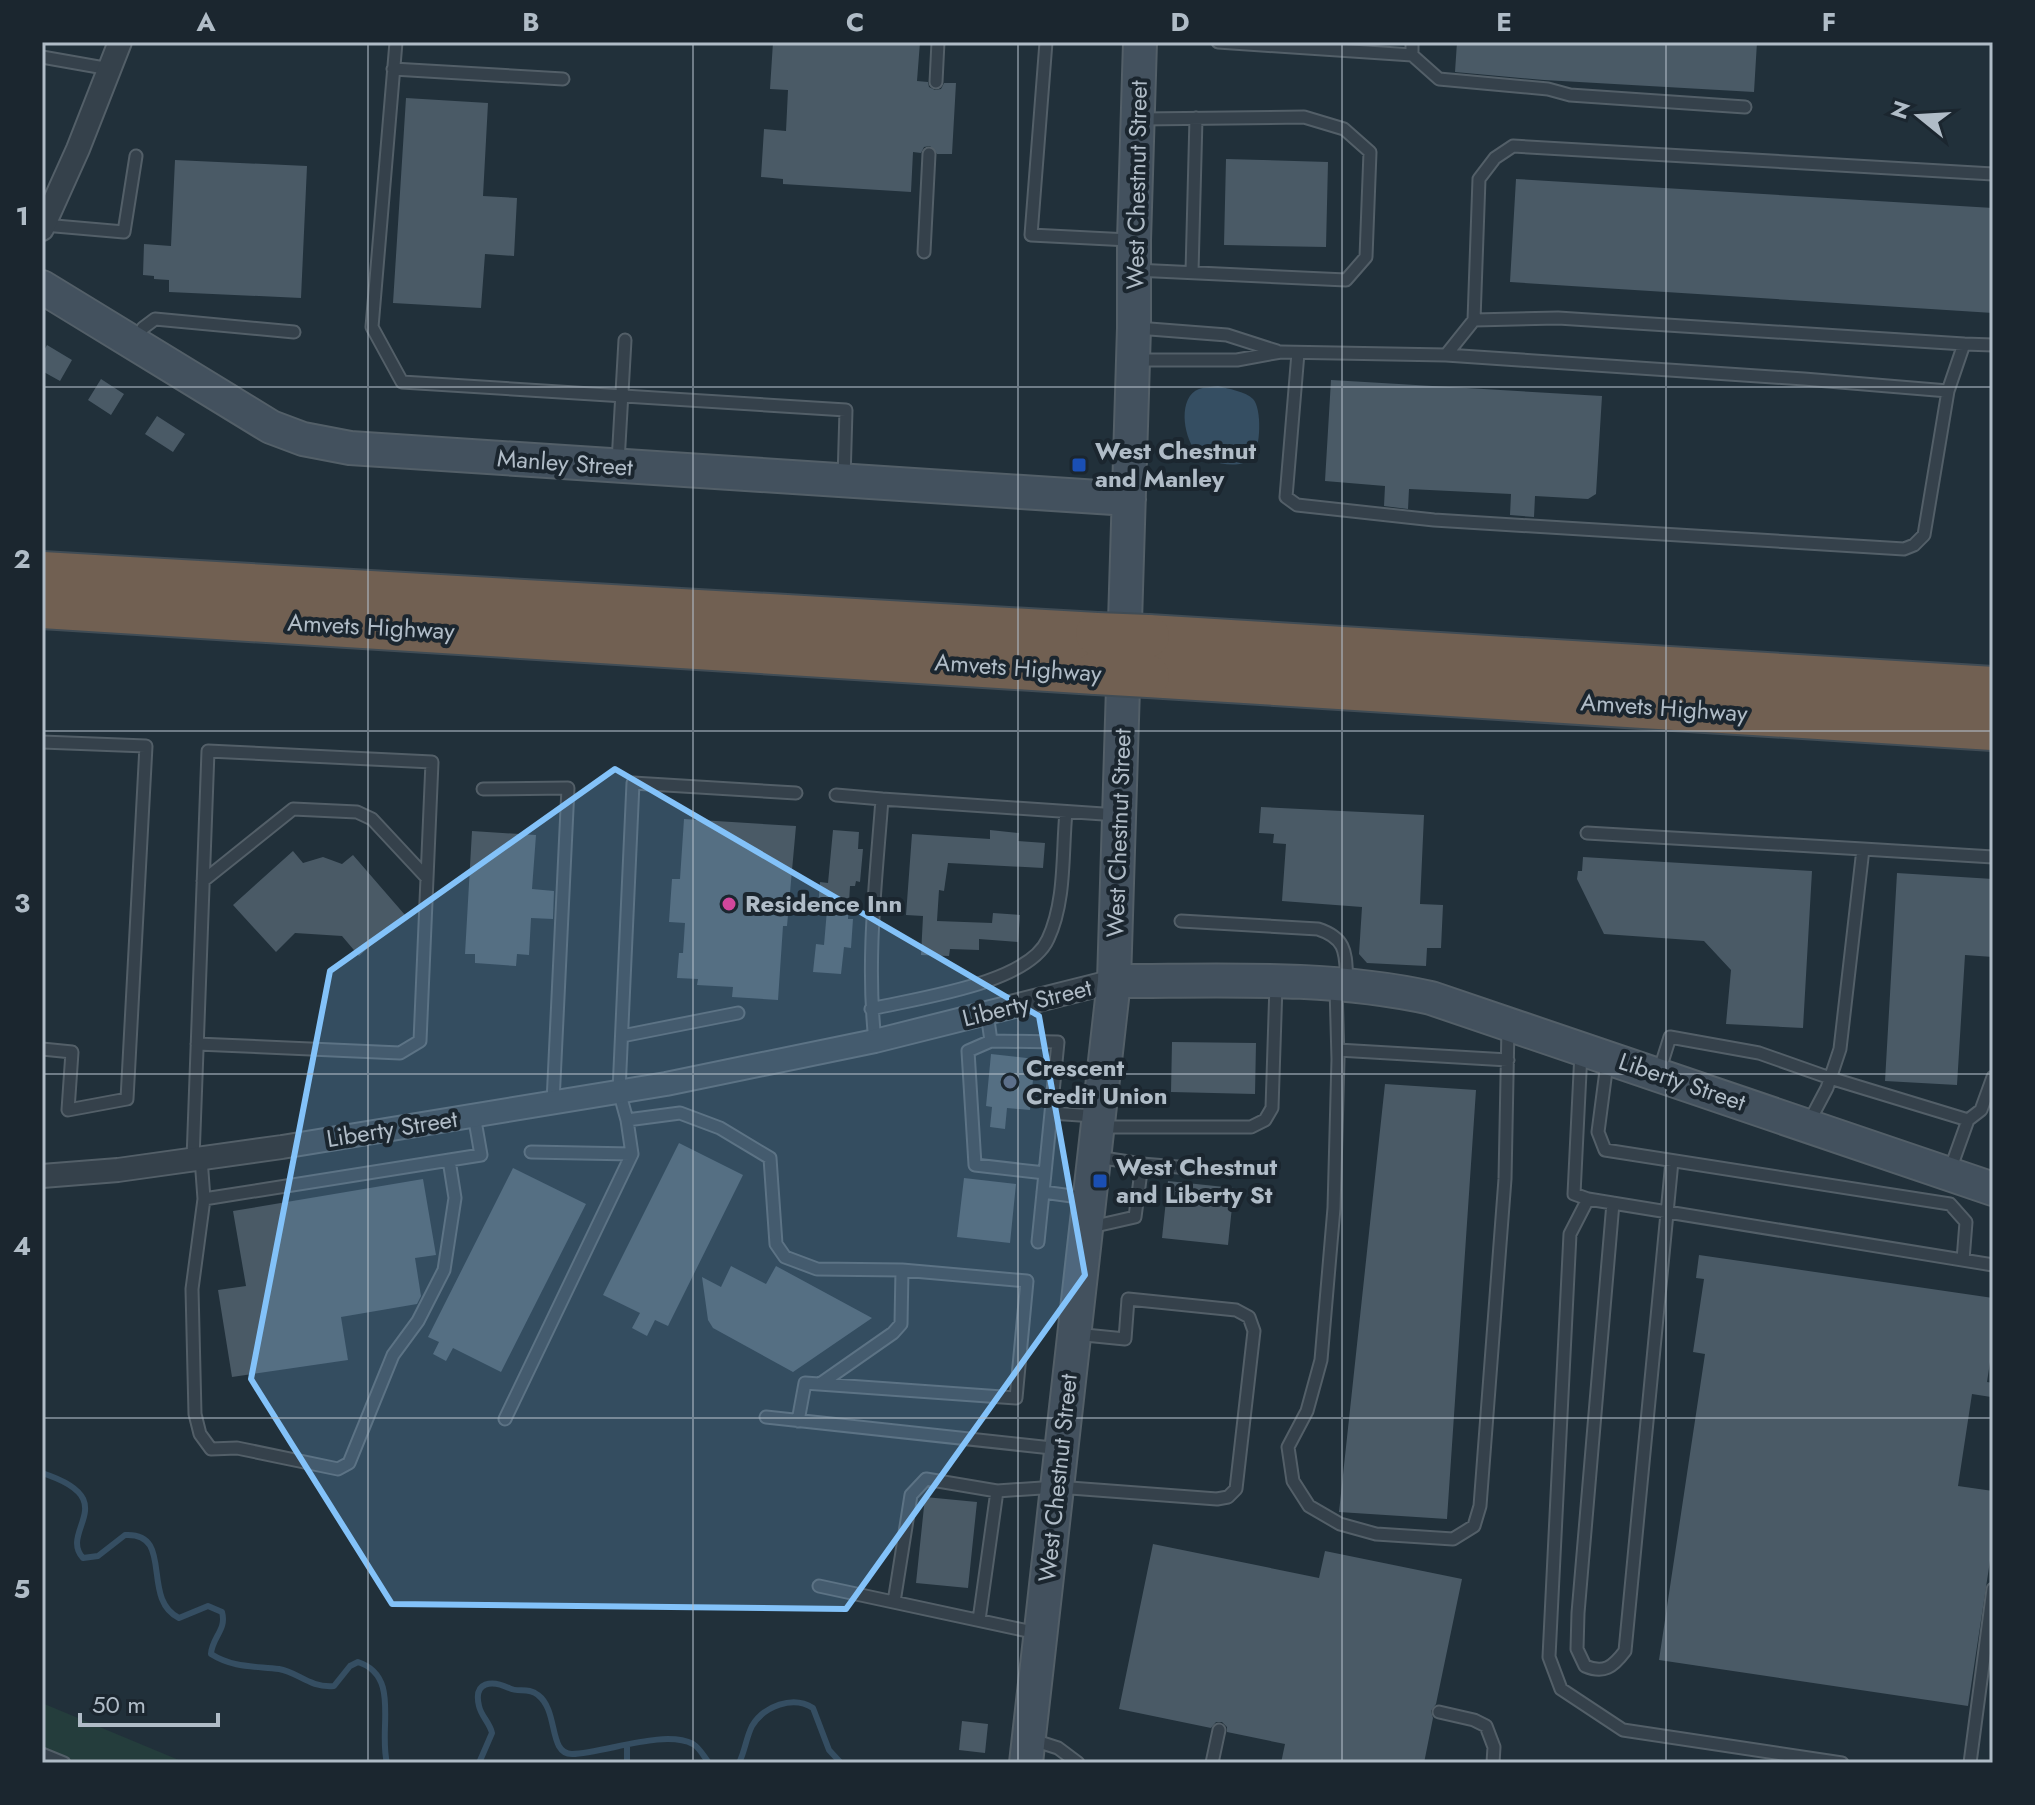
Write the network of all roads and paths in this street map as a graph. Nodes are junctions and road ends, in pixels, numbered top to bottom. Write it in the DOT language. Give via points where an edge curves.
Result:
graph roads {
  1 [pos="120,42"];
  2 [pos="396,42"];
  3 [pos="938,42"];
  4 [pos="1046,42"];
  5 [pos="1140,42"];
  6 [pos="1218,42"];
  7 [pos="1412,42"];
  8 [pos="1412,55"];
  9 [pos="42,57"];
  10 [pos="110,69"];
  11 [pos="393,69"];
  12 [pos="563,79"];
  13 [pos="936,82"];
  14 [pos="1745,107"];
  15 [pos="1196,118"];
  16 [pos="1137,119"];
  17 [pos="929,154"];
  18 [pos="136,156"];
  19 [pos="1993,174"];
  20 [pos="43,227"];
  21 [pos="924,252"];
  22 [pos="1134,255"];
  23 [pos="1192,272"];
  24 [pos="42,287"];
  25 [pos="1474,320"];
  26 [pos="1134,328"];
  27 [pos="294,332"];
  28 [pos="625,340"];
  29 [pos="135,344"];
  30 [pos="1964,344"];
  31 [pos="1993,345"];
  32 [pos="1281,352"];
  33 [pos="1298,353"];
  34 [pos="1446,355"];
  35 [pos="1133,360"];
  36 [pos="1948,391"];
  37 [pos="622,396"];
  38 [pos="618,467"];
  39 [pos="844,481"];
  40 [pos="1129,499"];
  41 [pos="42,562"];
  42 [pos="42,573"];
  43 [pos="140,579"];
  44 [pos="42,610"];
  45 [pos="1097,653"];
  46 [pos="1148,656"];
  47 [pos="1993,688"];
  48 [pos="1993,729"];
  49 [pos="42,742"];
  50 [pos="483,789"];
  51 [pos="796,793"];
  52 [pos="836,795"];
  53 [pos="882,799"];
  54 [pos="1066,812"];
  55 [pos="1120,815"];
  56 [pos="1587,833"];
  57 [pos="1863,849"];
  58 [pos="1993,857"];
  59 [pos="427,878"];
  60 [pos="203,881"];
  61 [pos="1181,921"];
  62 [pos="1114,981"];
  63 [pos="1277,981"];
  64 [pos="1342,984"];
  65 [pos="871,1009"];
  66 [pos="738,1013"];
  67 [pos="987,1013"];
  68 [pos="1508,1022"];
  69 [pos="622,1036"];
  70 [pos="875,1041"];
  71 [pos="991,1041"];
  72 [pos="197,1044"];
  73 [pos="42,1049"];
  74 [pos="1338,1050"];
  75 [pos="1594,1052"];
  76 [pos="1508,1060"];
  77 [pos="1658,1073"];
  78 [pos="1993,1077"];
  79 [pos="1830,1078"];
  80 [pos="619,1091"];
  81 [pos="553,1102"];
  82 [pos="1051,1113"];
  83 [pos="474,1115"];
  84 [pos="627,1120"];
  85 [pos="1968,1120"];
  86 [pos="1808,1125"];
  87 [pos="1096,1133"];
  88 [pos="531,1152"];
  89 [pos="632,1154"];
  90 [pos="197,1159"];
  91 [pos="449,1160"];
  92 [pos="1672,1161"];
  93 [pos="1142,1164"];
  94 [pos="1202,1169"];
  95 [pos="1045,1173"];
  96 [pos="1949,1173"];
  97 [pos="42,1176"];
  98 [pos="1993,1189"];
  99 [pos="1043,1192"];
  100 [pos="204,1199"];
  101 [pos="1588,1199"];
  102 [pos="1613,1203"];
  103 [pos="1666,1212"];
  104 [pos="1087,1213"];
  105 [pos="1038,1242"];
  106 [pos="1963,1260"];
  107 [pos="1993,1265"];
  108 [pos="902,1270"];
  109 [pos="1074,1334"];
  110 [pos="820,1384"];
  111 [pos="766,1417"];
  112 [pos="505,1419"];
  113 [pos="798,1421"];
  114 [pos="1061,1449"];
  115 [pos="1057,1487"];
  116 [pos="997,1491"];
  117 [pos="819,1586"];
  118 [pos="1993,1589"];
  119 [pos="894,1602"];
  120 [pos="979,1620"];
  121 [pos="1041,1634"];
  122 [pos="1439,1712"];
  123 [pos="1219,1730"];
  124 [pos="1028,1751"];
  125 [pos="42,1754"];
  126 [pos="64,1763"];
  127 [pos="1078,1763"];
  128 [pos="1212,1763"];
  129 [pos="1493,1763"];
  130 [pos="1842,1763"];
  131 [pos="1970,1763"];
  1 -- 10 [label="street"];
  2 -- 11 [label="lane"];
  3 -- 13 [label="lane"];
  4 -- 22 [label="lane" via="1031,235"];
  5 -- 16 [label="main road, West Chestnut Street"];
  6 -- 8 [label="lane"];
  7 -- 8 [label="lane"];
  8 -- 14 [label="lane" via="1439,79"];
  9 -- 10 [label="lane"];
  10 -- 20 [label="street"];
  11 -- 12 [label="lane"];
  11 -- 37 [label="lane" via="372,327 402,382"];
  15 -- 16 [label="lane"];
  15 -- 23 [label="lane"];
  15 -- 23 [label="lane" via="1304,117 1344,129 1370,152 1366,257 1346,280"];
  16 -- 22 [label="main road, West Chestnut Street"];
  17 -- 21 [label="lane"];
  18 -- 20 [label="lane" via="124,232"];
  19 -- 25 [label="lane" via="1513,146 1479,179"];
  22 -- 23 [label="lane"];
  22 -- 26 [label="main road, West Chestnut Street"];
  24 -- 29 [label="main road, Manley Street"];
  25 -- 30 [label="lane" via="1558,318"];
  25 -- 34 [label="lane"];
  26 -- 32 [label="lane" via="1227,335"];
  26 -- 35 [label="main road, West Chestnut Street"];
  27 -- 29 [label="lane" via="155,319"];
  28 -- 37 [label="lane"];
  29 -- 38 [label="main road, Manley Street" via="271,427 312,442"];
  30 -- 31 [label="lane"];
  30 -- 36 [label="lane"];
  32 -- 33 [label="lane"];
  32 -- 35 [label="lane" via="1237,360"];
  33 -- 34 [label="lane"];
  33 -- 36 [label="lane" via="1286,497 1297,505 1434,520 1904,549 1924,535"];
  34 -- 36 [label="lane"];
  35 -- 40 [label="main road, West Chestnut Street"];
  37 -- 38 [label="lane"];
  37 -- 39 [label="lane" via="846,410"];
  38 -- 39 [label="main road, Manley Street"];
  39 -- 40 [label="main road, Manley Street"];
  40 -- 55 [label="main road, West Chestnut Street"];
  41 -- 43 [label="highway"];
  42 -- 43 [label="highway, Amvets Highway"];
  43 -- 45 [label="highway, Amvets Highway"];
  44 -- 45 [label="highway, Amvets Highway"];
  45 -- 46 [label="highway, Amvets Highway, bridge"];
  46 -- 47 [label="highway, Amvets Highway"];
  46 -- 48 [label="highway, Amvets Highway"];
  49 -- 73 [label="lane" via="146,746 127,1099 68,1110 72,1052"];
  50 -- 81 [label="lane" via="568,788"];
  51 -- 69 [label="lane" via="633,783"];
  52 -- 53 [label="lane"];
  53 -- 54 [label="lane"];
  53 -- 65 [label="lane" via="869,959"];
  54 -- 55 [label="lane"];
  54 -- 65 [label="lane" via="1057,912 1037,957 988,980"];
  55 -- 62 [label="main road, West Chestnut Street"];
  56 -- 57 [label="lane"];
  57 -- 58 [label="lane"];
  57 -- 79 [label="lane" via="1840,1049"];
  59 -- 60 [label="lane" via="372,819 357,812 293,809"];
  59 -- 60 [label="lane" via="432,762 208,751"];
  59 -- 72 [label="lane" via="420,1041 400,1053"];
  60 -- 72 [label="lane"];
  61 -- 64 [label="lane" via="1334,934 1344,948"];
  62 -- 63 [label="main road, Liberty Street"];
  62 -- 67 [label="street, Liberty Street"];
  62 -- 87 [label="main road, West Chestnut Street"];
  63 -- 64 [label="main road, Liberty Street"];
  63 -- 87 [label="lane" via="1272,1108 1265,1120 1251,1127"];
  64 -- 68 [label="main road, Liberty Street" via="1431,998"];
  64 -- 74 [label="lane"];
  65 -- 70 [label="lane"];
  66 -- 69 [label="lane"];
  67 -- 70 [label="street, Liberty Street"];
  67 -- 71 [label="lane"];
  68 -- 75 [label="main road, Liberty Street"];
  68 -- 76 [label="lane"];
  69 -- 80 [label="lane"];
  70 -- 80 [label="street, Liberty Street"];
  71 -- 82 [label="lane" via="1058,1042"];
  71 -- 95 [label="lane" via="968,1051 975,1165"];
  72 -- 90 [label="lane"];
  74 -- 76 [label="lane"];
  74 -- 76 [label="lane" via="1334,1208 1321,1360 1307,1411 1288,1447 1293,1481 1309,1506 1340,1524 1376,1534 1453,1539 1474,1526 1480,1506 1505,1179"];
  75 -- 77 [label="main road, Liberty Street"];
  75 -- 92 [label="lane" via="1598,1132 1605,1150"];
  75 -- 101 [label="lane" via="1574,1194"];
  77 -- 79 [label="lane" via="1670,1037 1759,1053"];
  77 -- 86 [label="main road, Liberty Street"];
  78 -- 85 [label="lane" via="1981,1110"];
  79 -- 85 [label="lane"];
  79 -- 86 [label="lane"];
  80 -- 81 [label="street, Liberty Street"];
  80 -- 84 [label="lane"];
  81 -- 83 [label="street, Liberty Street"];
  82 -- 87 [label="lane"];
  82 -- 95 [label="lane"];
  83 -- 90 [label="street, Liberty Street"];
  83 -- 91 [label="lane" via="481,1155"];
  84 -- 89 [label="lane"];
  84 -- 108 [label="lane" via="680,1113 720,1128 770,1158 776,1244 785,1257 817,1269"];
  85 -- 96 [label="lane"];
  86 -- 96 [label="main road, Liberty Street"];
  87 -- 93 [label="lane"];
  87 -- 104 [label="main road, West Chestnut Street"];
  88 -- 89 [label="lane"];
  89 -- 112 [label="lane"];
  90 -- 97 [label="street, Liberty Street"];
  90 -- 100 [label="lane"];
  91 -- 100 [label="lane"];
  91 -- 100 [label="lane" via="455,1198 444,1270 393,1355 349,1463 338,1469 237,1448 211,1449 200,1434 192,1289"];
  92 -- 103 [label="lane"];
  92 -- 106 [label="lane" via="1950,1204 1966,1222"];
  93 -- 94 [label="lane"];
  93 -- 104 [label="lane" via="1135,1217"];
  95 -- 99 [label="lane"];
  96 -- 98 [label="main road, Liberty Street"];
  99 -- 104 [label="lane"];
  99 -- 105 [label="lane"];
  101 -- 102 [label="lane"];
  101 -- 130 [label="lane" via="1570,1234 1549,1657 1561,1689 1623,1730"];
  102 -- 103 [label="lane"];
  102 -- 103 [label="lane" via="1578,1613 1577,1649 1585,1666 1596,1671 1613,1667 1625,1651"];
  103 -- 106 [label="lane"];
  104 -- 109 [label="main road, West Chestnut Street"];
  106 -- 107 [label="lane"];
  108 -- 110 [label="lane" via="901,1324"];
  108 -- 110 [label="lane" via="1027,1281 1016,1398"];
  109 -- 114 [label="main road, West Chestnut Street"];
  109 -- 115 [label="lane" via="1125,1339 1128,1299 1240,1311 1254,1327 1238,1482 1231,1495 1217,1499"];
  110 -- 113 [label="lane" via="805,1383"];
  111 -- 113 [label="lane"];
  113 -- 114 [label="lane"];
  114 -- 115 [label="main road, West Chestnut Street"];
  115 -- 116 [label="lane"];
  115 -- 121 [label="main road, West Chestnut Street"];
  116 -- 119 [label="lane" via="926,1479 911,1495"];
  116 -- 120 [label="lane"];
  117 -- 119 [label="lane"];
  118 -- 131 [label="lane"];
  119 -- 120 [label="lane"];
  120 -- 121 [label="lane"];
  121 -- 124 [label="main road, West Chestnut Street"];
  122 -- 129 [label="lane" via="1486,1726"];
  123 -- 128 [label="lane"];
  124 -- 127 [label="lane" via="1058,1748"];
  125 -- 126 [label="lane"];
}
